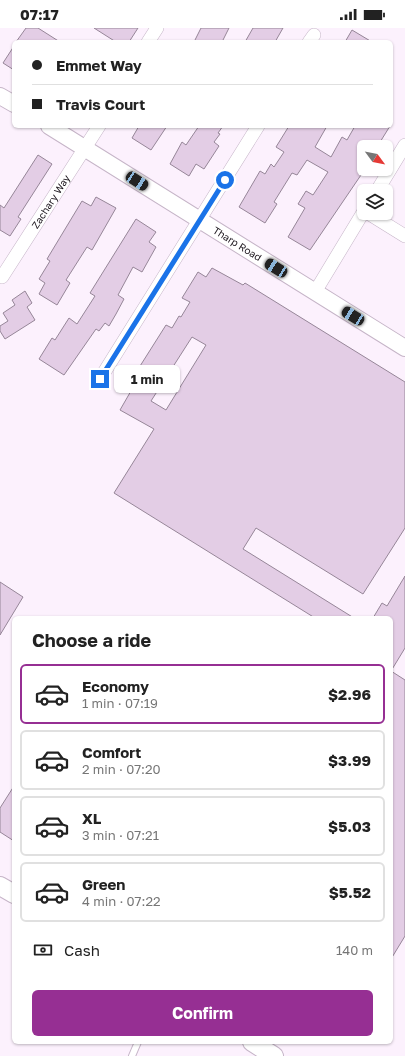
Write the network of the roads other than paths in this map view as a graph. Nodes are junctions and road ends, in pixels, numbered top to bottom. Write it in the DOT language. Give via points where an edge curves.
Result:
graph roads {
  1 [pos="156,28"];
  2 [pos="149,40"];
  3 [pos="0,96"];
  4 [pos="12,103"];
  5 [pos="52,128"];
  6 [pos="98,128"];
  7 [pos="257,128"];
  8 [pos="405,145"];
  9 [pos="86,148"];
  10 [pos="380,184"];
  11 [pos="359,220"];
  12 [pos="379,220"];
  13 [pos="200,221"];
  14 [pos="405,236"];
  15 [pos="1,276"];
  16 [pos="315,292"];
  17 [pos="405,348"];
  18 [pos="100,379"];
  19 [pos="0,886"];
  20 [pos="12,893"];
  21 [pos="137,1044"];
  22 [pos="255,1044"];
  23 [pos="132,1056"];
  24 [pos="274,1056"];
  1 -- 2 [label="street"];
  3 -- 4 [label="street"];
  5 -- 9 [label="street, Tharp Road"];
  6 -- 9 [label="street, Zachary Way"];
  7 -- 13 [label="street"];
  8 -- 10 [label="street"];
  9 -- 13 [label="street, Tharp Road"];
  9 -- 15 [label="street, Zachary Way"];
  11 -- 16 [label="street"];
  12 -- 14 [label="street"];
  13 -- 16 [label="street, Tharp Road"];
  13 -- 18 [label="street"];
  16 -- 17 [label="street, Tharp Road"];
  19 -- 20 [label="main road"];
  21 -- 23 [label="lane"];
  22 -- 24 [label="main road"];
}
